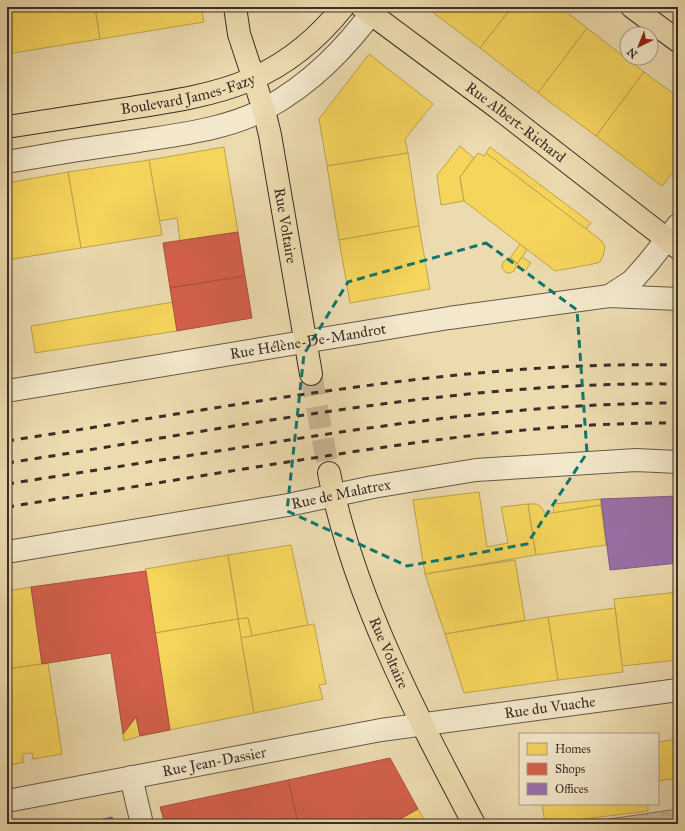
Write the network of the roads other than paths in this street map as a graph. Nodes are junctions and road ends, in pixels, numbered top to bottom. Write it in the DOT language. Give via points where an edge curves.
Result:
graph roads {
  1 [pos="235,7"];
  2 [pos="343,7"];
  3 [pos="632,7"];
  4 [pos="370,9"];
  5 [pos="678,41"];
  6 [pos="254,79"];
  7 [pos="264,110"];
  8 [pos="7,127"];
  9 [pos="7,162"];
  10 [pos="674,238"];
  11 [pos="609,296"];
  12 [pos="678,299"];
  13 [pos="306,341"];
  14 [pos="311,374"];
  15 [pos="7,391"];
  16 [pos="678,462"];
  17 [pos="329,473"];
  18 [pos="334,495"];
  19 [pos="7,552"];
  20 [pos="678,690"];
  21 [pos="422,725"];
  22 [pos="132,777"];
  23 [pos="7,801"];
  24 [pos="142,824"];
  25 [pos="474,824"];
  1 -- 6 [label="main road, Rue Voltaire" via="240,34"];
  2 -- 6 [label="main road, Boulevard James-Fazy" via="303,49"];
  3 -- 5 [label="main road"];
  4 -- 7 [label="street" via="323,69 301,87"];
  4 -- 10 [label="main road, Rue Albert-Richard" via="498,108"];
  6 -- 7 [label="main road, Rue Voltaire"];
  6 -- 8 [label="main road, Boulevard James-Fazy" via="214,93 170,102"];
  7 -- 9 [label="street" via="221,126"];
  7 -- 13 [label="main road, Rue Voltaire"];
  10 -- 11 [label="street, Rue Hélène-De-Mandrot" via="632,281"];
  11 -- 12 [label="street, Rue Hélène-De-Mandrot"];
  11 -- 13 [label="street, Rue Hélène-De-Mandrot"];
  13 -- 14 [label="main road, Rue Voltaire"];
  13 -- 15 [label="street, Rue Hélène-De-Mandrot"];
  16 -- 18 [label="street, Rue de Malatrex" via="636,460 476,470"];
  17 -- 18 [label="main road, Rue Voltaire"];
  18 -- 19 [label="street, Rue de Malatrex"];
  18 -- 21 [label="main road, Rue Voltaire" via="345,537 373,616"];
  20 -- 21 [label="street, Rue du Vuache"];
  21 -- 22 [label="street, Rue Jean-Dassier" via="381,730"];
  21 -- 25 [label="main road, Rue Voltaire"];
  22 -- 23 [label="street, Rue Jean-Dassier"];
  22 -- 24 [label="street"];
}
